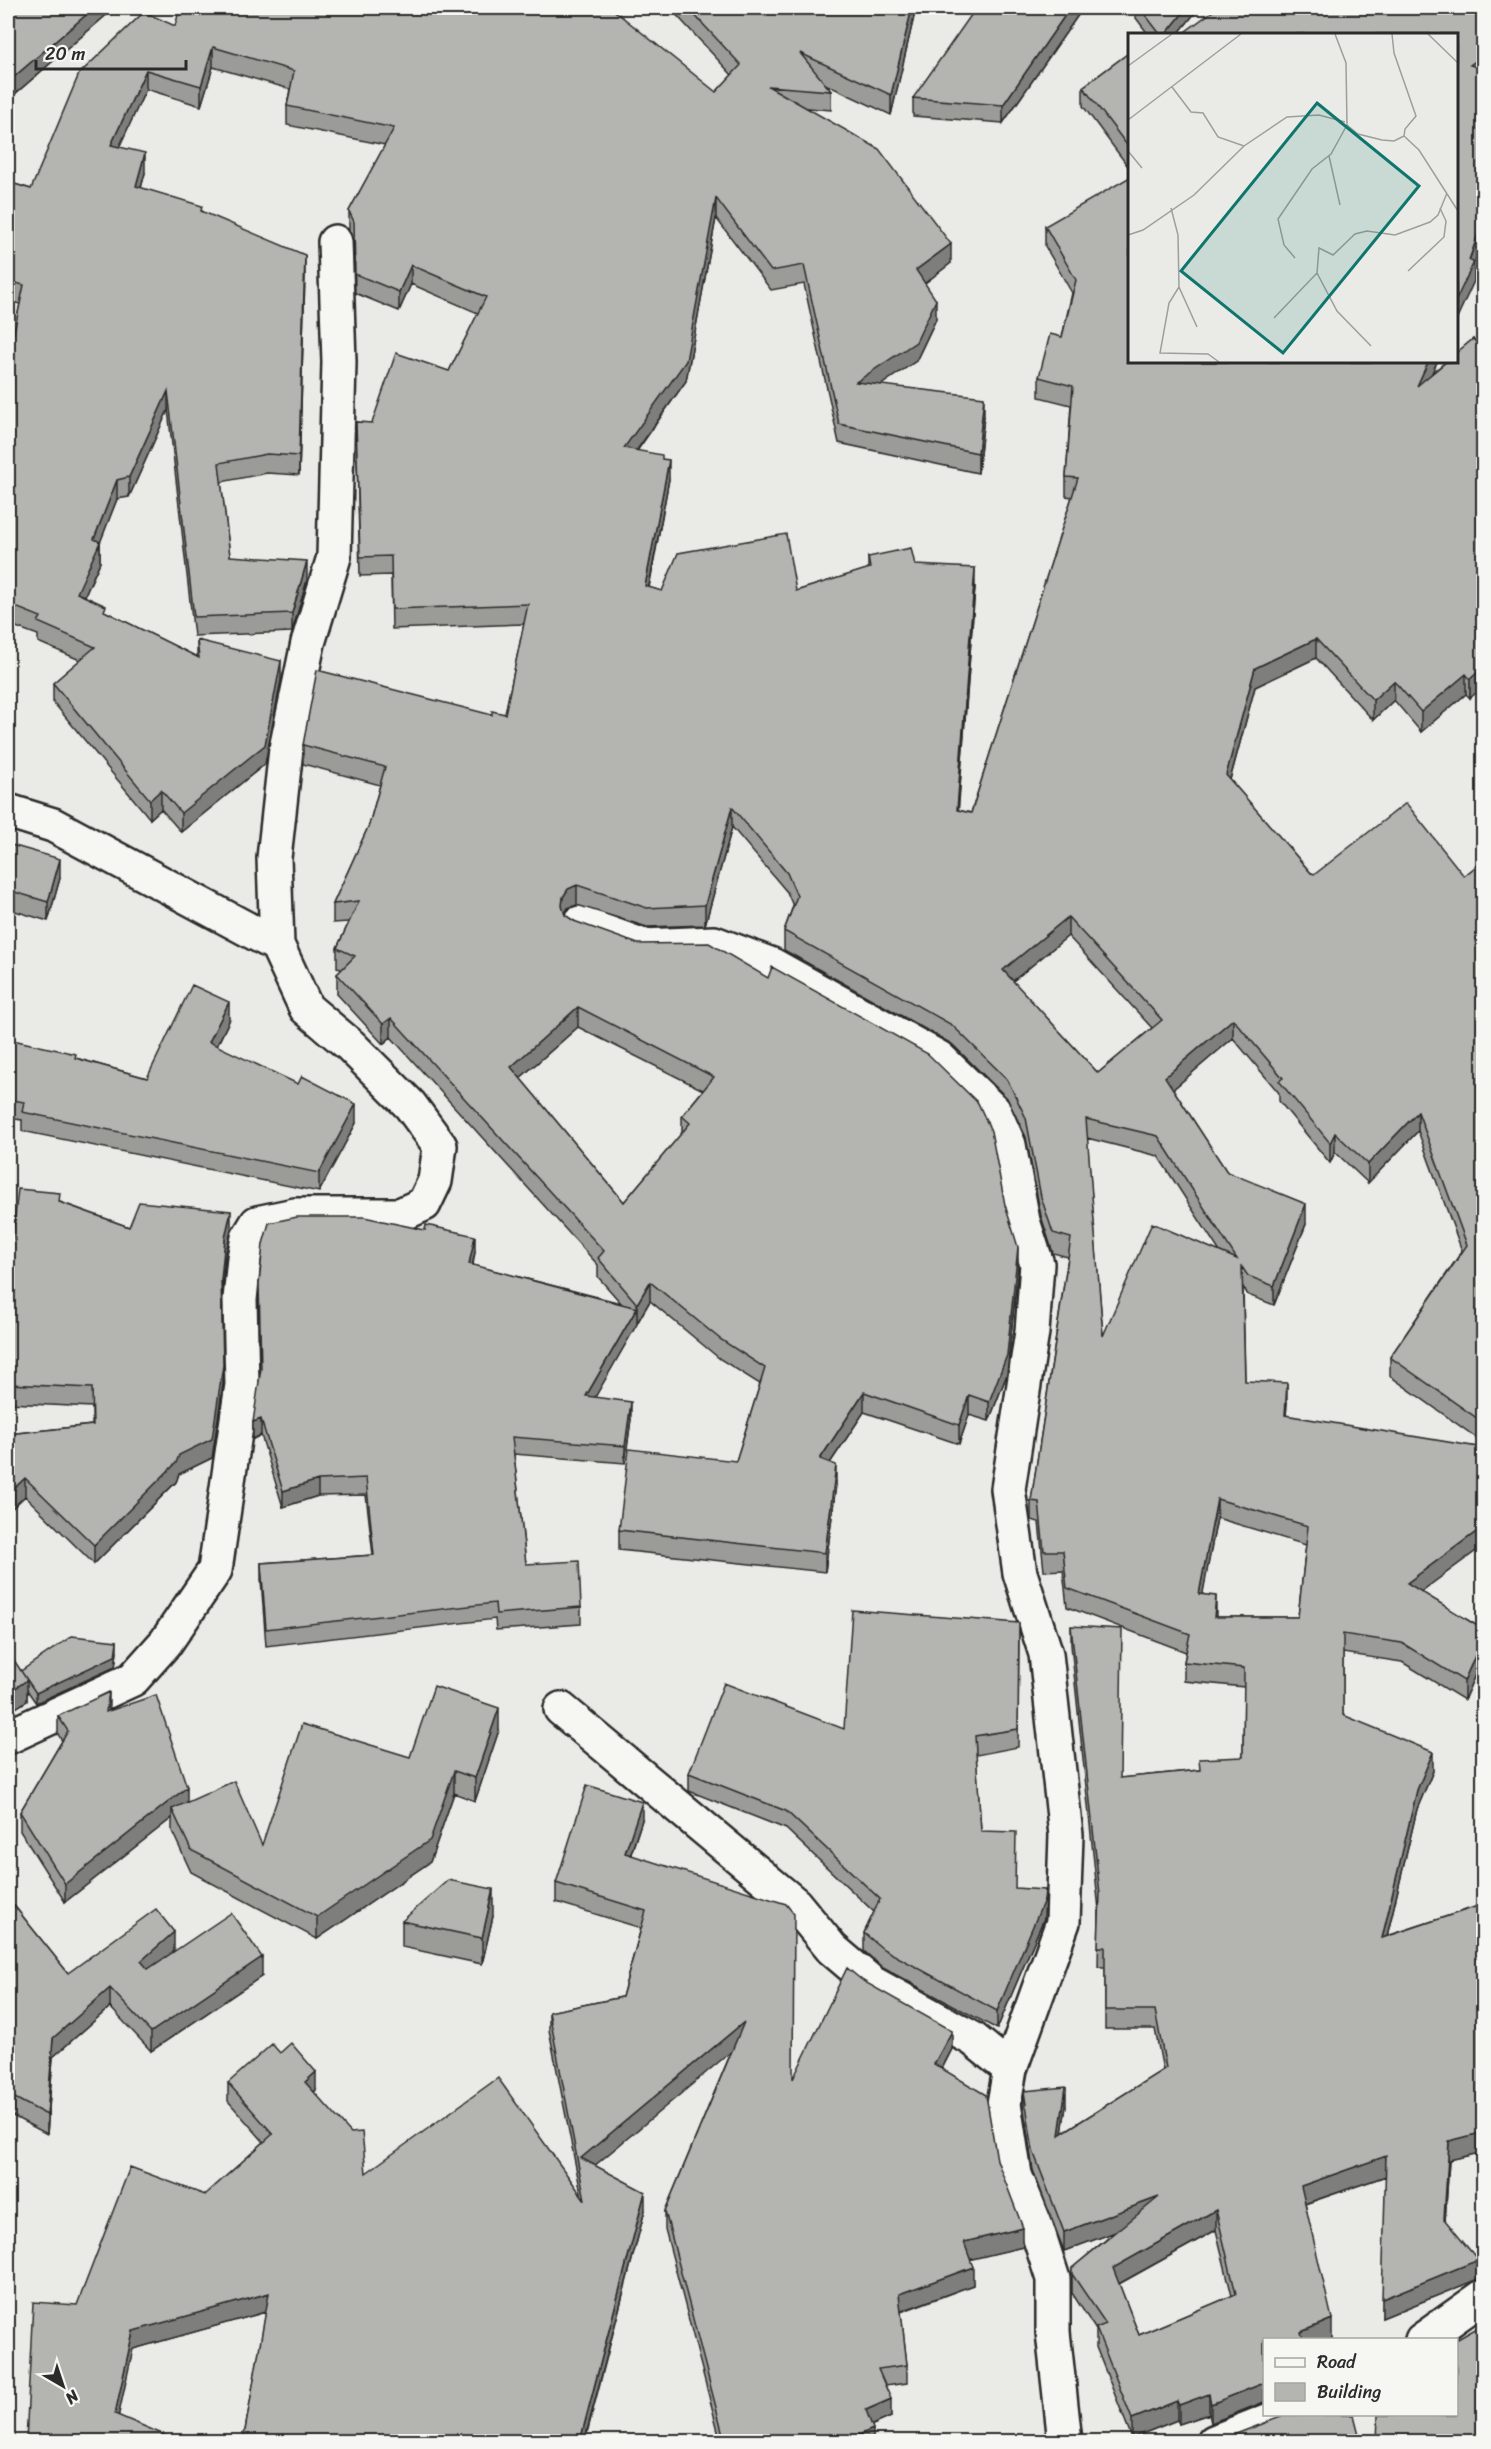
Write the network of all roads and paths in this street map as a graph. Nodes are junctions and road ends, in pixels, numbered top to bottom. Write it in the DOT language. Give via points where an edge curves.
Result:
graph roads {
  1 [pos="335,242"];
  2 [pos="8,811"];
  3 [pos="580,923"];
  4 [pos="278,945"];
  5 [pos="561,1709"];
  6 [pos="8,1737"];
  7 [pos="1010,2070"];
  8 [pos="1484,2296"];
  9 [pos="1425,2338"];
  10 [pos="1282,2416"];
  11 [pos="1065,2442"];
  12 [pos="1214,2442"];
  1 -- 4 [label="street" via="339,362 334,557 309,643 286,748 274,858"];
  2 -- 4 [label="street" via="53,825"];
  3 -- 7 [label="street" via="644,946 714,943 772,965 939,1058 994,1111 1010,1145 1023,1221 1037,1264 1032,1332 1008,1489 1020,1573 1046,1654 1066,1835 1063,1922"];
  4 -- 6 [label="street" via="306,1008 410,1105 440,1146 435,1181 424,1204 400,1215 296,1215 257,1223 248,1238 244,1258 240,1300 242,1385 215,1570 166,1642 133,1679"];
  5 -- 7 [label="street" via="795,1904 832,1949 872,1983 973,2038"];
  7 -- 11 [label="street" via="1004,2104 1016,2175 1053,2279 1053,2332"];
  8 -- 9 [label="street"];
  10 -- 12 [label="street"];
}
